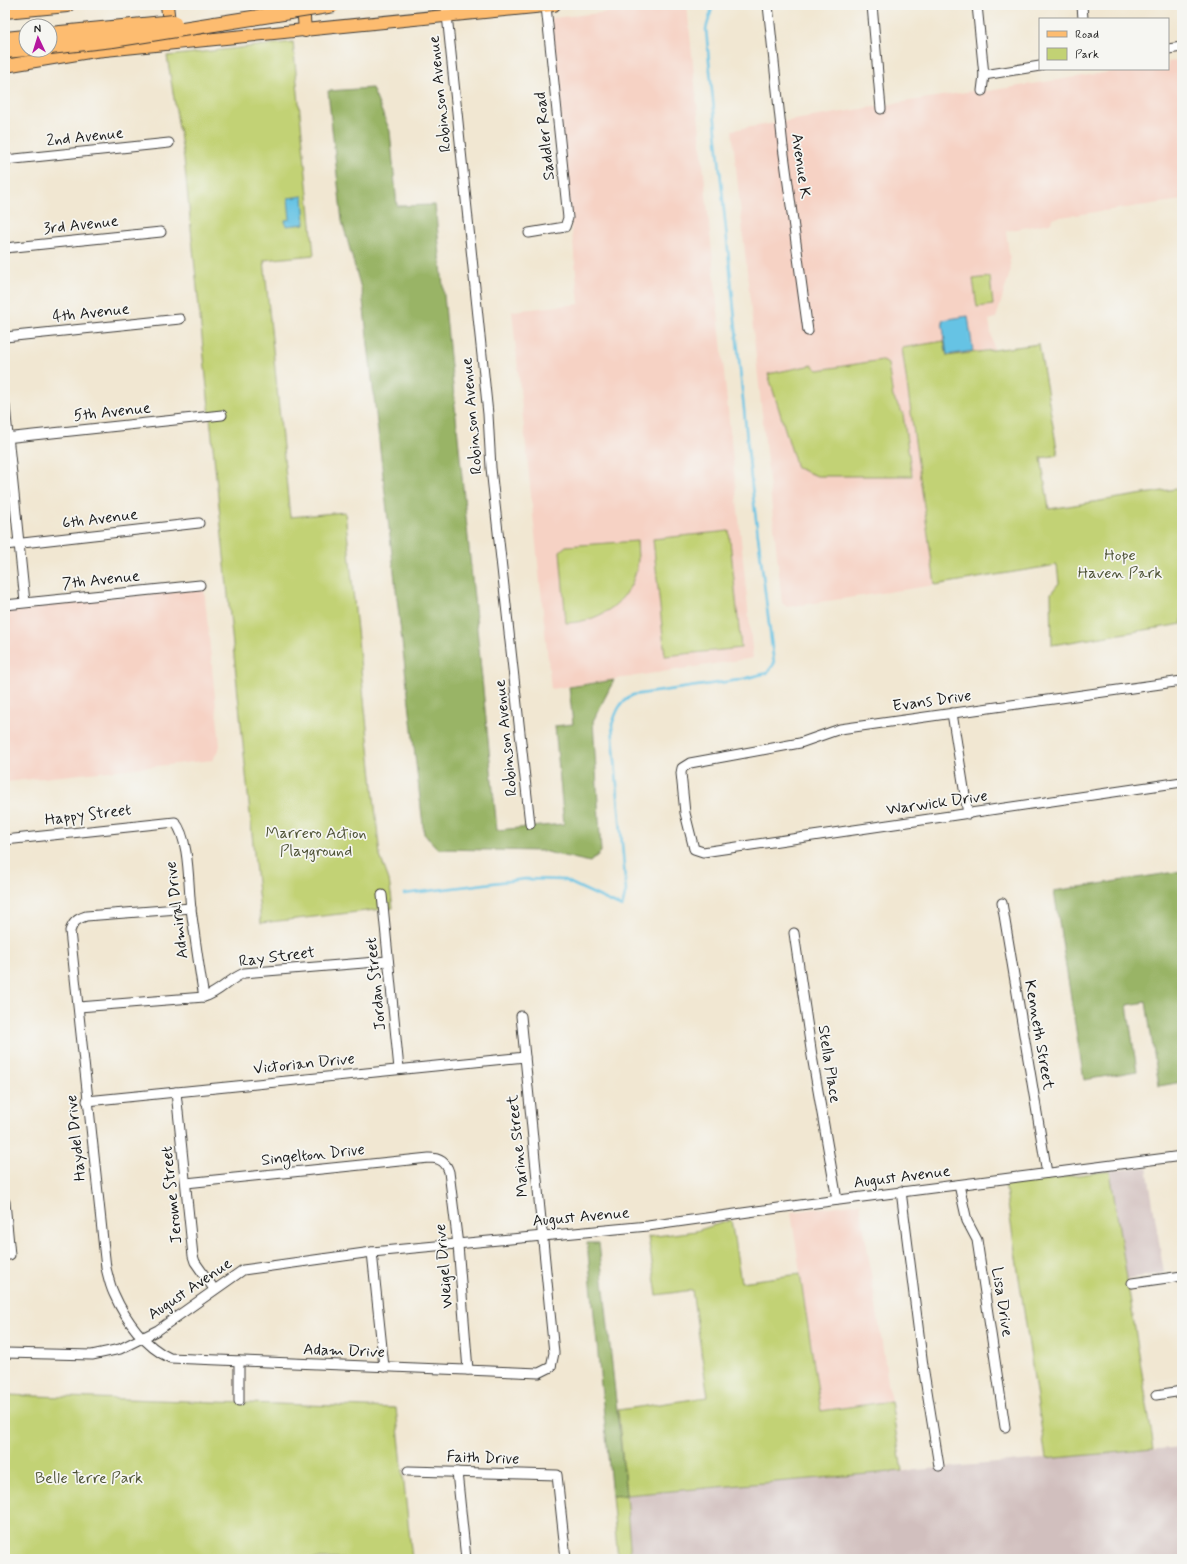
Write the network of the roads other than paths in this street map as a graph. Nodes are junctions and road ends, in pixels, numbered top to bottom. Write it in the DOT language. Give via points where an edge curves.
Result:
graph roads {
  1 [pos="67,5"];
  2 [pos="167,5"];
  3 [pos="303,5"];
  4 [pos="334,5"];
  5 [pos="337,5"];
  6 [pos="550,5"];
  7 [pos="768,5"];
  8 [pos="872,5"];
  9 [pos="977,5"];
  10 [pos="1082,5"];
  11 [pos="447,10"];
  12 [pos="5,11"];
  13 [pos="1083,18"];
  14 [pos="305,31"];
  15 [pos="58,33"];
  16 [pos="18,38"];
  17 [pos="5,39"];
  18 [pos="171,44"];
  19 [pos="58,46"];
  20 [pos="1182,47"];
  21 [pos="1169,49"];
  22 [pos="18,50"];
  23 [pos="5,52"];
  24 [pos="5,66"];
  25 [pos="1039,66"];
  26 [pos="984,75"];
  27 [pos="982,91"];
  28 [pos="881,109"];
  29 [pos="169,143"];
  30 [pos="5,160"];
  31 [pos="161,232"];
  32 [pos="529,232"];
  33 [pos="5,248"];
  34 [pos="180,319"];
  35 [pos="808,331"];
  36 [pos="5,337"];
  37 [pos="5,406"];
  38 [pos="222,415"];
  39 [pos="7,438"];
  40 [pos="198,523"];
  41 [pos="18,544"];
  42 [pos="5,545"];
  43 [pos="200,585"];
  44 [pos="25,602"];
  45 [pos="5,604"];
  46 [pos="1182,681"];
  47 [pos="952,713"];
  48 [pos="1182,782"];
  49 [pos="968,814"];
  50 [pos="175,822"];
  51 [pos="530,824"];
  52 [pos="5,840"];
  53 [pos="697,851"];
  54 [pos="382,895"];
  55 [pos="1002,903"];
  56 [pos="191,908"];
  57 [pos="794,932"];
  58 [pos="388,961"];
  59 [pos="204,997"];
  60 [pos="79,1007"];
  61 [pos="521,1016"];
  62 [pos="525,1057"];
  63 [pos="399,1069"];
  64 [pos="176,1092"];
  65 [pos="87,1101"];
  66 [pos="1182,1156"];
  67 [pos="443,1161"];
  68 [pos="1047,1173"];
  69 [pos="186,1183"];
  70 [pos="959,1185"];
  71 [pos="901,1192"];
  72 [pos="837,1200"];
  73 [pos="5,1202"];
  74 [pos="542,1235"];
  75 [pos="458,1245"];
  76 [pos="372,1252"];
  77 [pos="8,1255"];
  78 [pos="1182,1276"];
  79 [pos="1132,1283"];
  80 [pos="214,1289"];
  81 [pos="143,1338"];
  82 [pos="5,1353"];
  83 [pos="239,1361"];
  84 [pos="384,1367"];
  85 [pos="551,1367"];
  86 [pos="468,1370"];
  87 [pos="1182,1391"];
  88 [pos="1156,1395"];
  89 [pos="239,1401"];
  90 [pos="1005,1426"];
  91 [pos="940,1466"];
  92 [pos="408,1471"];
  93 [pos="457,1472"];
  94 [pos="466,1559"];
  95 [pos="566,1559"];
  1 -- 12 [label="highway"];
  2 -- 18 [label="main road"];
  3 -- 14 [label="main road"];
  4 -- 5 [label="highway, bridge"];
  4 -- 15 [label="highway, bridge"];
  4 -- 19 [label="highway, bridge" via="113,40"];
  6 -- 11 [label="main road"];
  6 -- 32 [label="street, Saddler Road" via="568,218 564,227"];
  7 -- 35 [label="street, Avenue K" via="783,147"];
  8 -- 28 [label="street"];
  9 -- 26 [label="street"];
  10 -- 13 [label="street"];
  11 -- 14 [label="main road"];
  11 -- 51 [label="street, Robinson Avenue" via="488,414 491,468"];
  14 -- 18 [label="main road"];
  16 -- 17 [label="highway"];
  18 -- 24 [label="main road" via="95,52"];
  20 -- 21 [label="street"];
  22 -- 23 [label="highway"];
  25 -- 26 [label="street"];
  26 -- 27 [label="street"];
  29 -- 30 [label="street, 2nd Avenue"];
  31 -- 33 [label="street, 3rd Avenue"];
  34 -- 36 [label="street, 4th Avenue"];
  37 -- 39 [label="street"];
  38 -- 39 [label="street, 5th Avenue"];
  39 -- 41 [label="street"];
  40 -- 41 [label="street, 6th Avenue"];
  41 -- 42 [label="street, 6th Avenue"];
  41 -- 44 [label="street"];
  43 -- 44 [label="street, 7th Avenue"];
  44 -- 45 [label="street, 7th Avenue"];
  46 -- 47 [label="street, Evans Drive"];
  47 -- 49 [label="street"];
  47 -- 53 [label="street, Evans Drive" via="840,729 800,743 690,763 682,768 681,773 685,812 694,849"];
  48 -- 49 [label="street, Warwick Drive"];
  49 -- 53 [label="street, Warwick Drive"];
  50 -- 52 [label="street, Happy Street"];
  50 -- 56 [label="street, Admiral Drive" via="181,829 184,844"];
  54 -- 58 [label="street, Jordan Street"];
  55 -- 68 [label="street, Kenneth Street"];
  56 -- 59 [label="street, Admiral Drive"];
  56 -- 60 [label="street, Haydel Drive" via="86,916 77,919 72,924 71,939"];
  57 -- 72 [label="street, Stella Place"];
  58 -- 59 [label="street, Ray Street" via="244,973"];
  58 -- 63 [label="street, Jordan Street"];
  59 -- 60 [label="street, Ray Street"];
  60 -- 65 [label="street, Haydel Drive"];
  61 -- 62 [label="street, Marine Street"];
  62 -- 63 [label="street, Victorian Drive"];
  62 -- 74 [label="street, Marine Street"];
  63 -- 64 [label="street, Victorian Drive"];
  64 -- 65 [label="street, Victorian Drive"];
  64 -- 69 [label="street, Jerome Street"];
  65 -- 81 [label="street, Haydel Drive" via="106,1268 113,1294"];
  66 -- 68 [label="street, August Avenue"];
  67 -- 69 [label="street, Singelton Drive" via="429,1158"];
  67 -- 75 [label="street, Weigel Drive" via="449,1172"];
  68 -- 70 [label="street, August Avenue"];
  69 -- 80 [label="street, Jerome Street" via="193,1256"];
  70 -- 71 [label="street, August Avenue"];
  70 -- 90 [label="street, Lisa Drive" via="967,1221 977,1240"];
  71 -- 72 [label="street, August Avenue"];
  71 -- 91 [label="street" via="923,1366"];
  72 -- 74 [label="street, August Avenue" via="648,1226"];
  73 -- 77 [label="street"];
  74 -- 75 [label="street, August Avenue"];
  74 -- 85 [label="street, Marine Street" via="554,1353"];
  75 -- 76 [label="street, August Avenue"];
  75 -- 86 [label="street, Weigel Drive"];
  76 -- 80 [label="street, August Avenue" via="244,1270"];
  76 -- 84 [label="street"];
  78 -- 79 [label="street"];
  80 -- 81 [label="street, August Avenue"];
  81 -- 82 [label="street, August Avenue" via="120,1349 92,1355"];
  81 -- 83 [label="street, Adam Drive" via="157,1352 170,1358"];
  83 -- 84 [label="street, Adam Drive"];
  83 -- 89 [label="street"];
  84 -- 86 [label="street, Adam Drive"];
  85 -- 86 [label="street, Adam Drive" via="539,1373"];
  87 -- 88 [label="street"];
  92 -- 93 [label="street, Faith Drive"];
  93 -- 94 [label="street"];
  93 -- 95 [label="street, Faith Drive" via="557,1475"];
}
